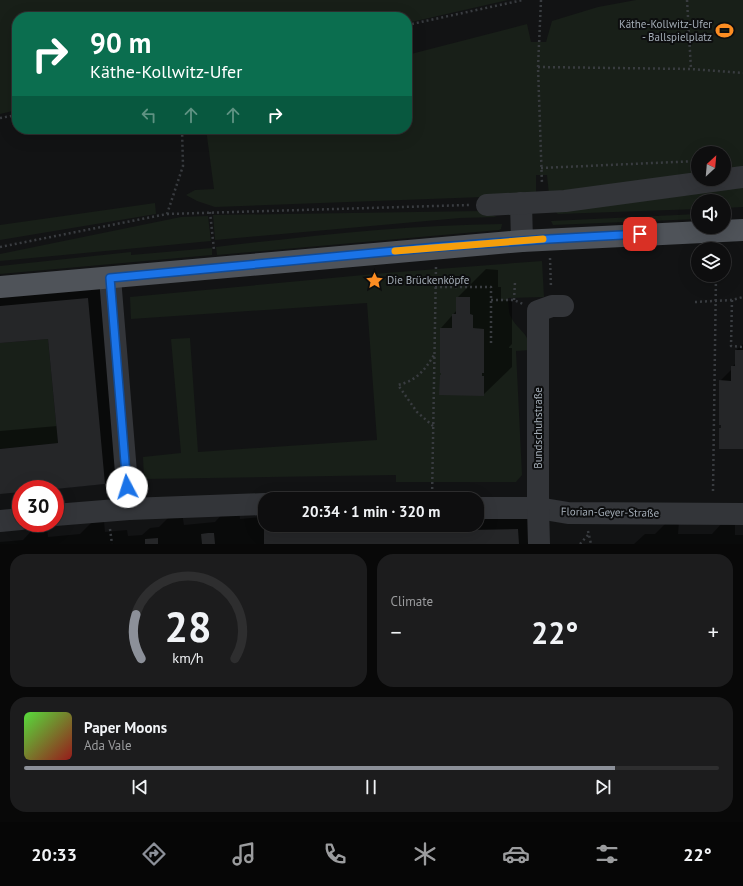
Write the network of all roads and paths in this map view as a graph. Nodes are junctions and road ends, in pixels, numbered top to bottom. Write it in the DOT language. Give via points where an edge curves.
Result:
graph roads {
  1 [pos="523,0"];
  2 [pos="541,0"];
  3 [pos="687,0"];
  4 [pos="412,24"];
  5 [pos="538,67"];
  6 [pos="691,69"];
  7 [pos="743,73"];
  8 [pos="12,116"];
  9 [pos="0,118"];
  10 [pos="182,134"];
  11 [pos="691,161"];
  12 [pos="743,176"];
  13 [pos="521,203"];
  14 [pos="487,205"];
  15 [pos="210,212"];
  16 [pos="168,214"];
  17 [pos="743,230"];
  18 [pos="549,239"];
  19 [pos="522,241"];
  20 [pos="0,247"];
  21 [pos="214,247"];
  22 [pos="437,247"];
  23 [pos="110,278"];
  24 [pos="515,282"];
  25 [pos="716,282"];
  26 [pos="0,287"];
  27 [pos="435,287"];
  28 [pos="743,297"];
  29 [pos="491,300"];
  30 [pos="732,300"];
  31 [pos="716,301"];
  32 [pos="695,302"];
  33 [pos="551,308"];
  34 [pos="491,346"];
  35 [pos="743,347"];
  36 [pos="434,354"];
  37 [pos="433,426"];
  38 [pos="713,491"];
  39 [pos="432,492"];
  40 [pos="258,504"];
  41 [pos="484,508"];
  42 [pos="538,508"];
  43 [pos="128,509"];
  44 [pos="64,514"];
  45 [pos="743,514"];
  46 [pos="12,520"];
  47 [pos="0,521"];
  48 [pos="588,527"];
  49 [pos="110,528"];
  50 [pos="588,535"];
  51 [pos="112,544"];
  52 [pos="540,544"];
  53 [pos="580,544"];
  54 [pos="591,544"];
  1 -- 4 [label="path"];
  2 -- 5 [label="path"];
  3 -- 6 [label="path"];
  5 -- 6 [label="path"];
  5 -- 11 [label="path" via="541,168"];
  6 -- 7 [label="path"];
  8 -- 9 [label="path"];
  10 -- 16 [label="path" via="183,166"];
  12 -- 13 [label="street" via="566,201"];
  13 -- 14 [label="street"];
  13 -- 19 [label="street"];
  14 -- 15 [label="path"];
  15 -- 16 [label="path"];
  15 -- 21 [label="path"];
  16 -- 20 [label="path"];
  17 -- 18 [label="main road"];
  18 -- 19 [label="main road"];
  18 -- 33 [label="path"];
  19 -- 22 [label="main road"];
  22 -- 23 [label="main road"];
  22 -- 27 [label="path"];
  23 -- 26 [label="main road"];
  23 -- 43 [label="street"];
  24 -- 29 [label="path" via="514,300"];
  25 -- 31 [label="path"];
  27 -- 29 [label="path" via="491,287"];
  27 -- 36 [label="path"];
  28 -- 30 [label="path"];
  29 -- 34 [label="path"];
  30 -- 31 [label="path"];
  30 -- 35 [label="path" via="731,346"];
  31 -- 32 [label="path"];
  31 -- 38 [label="path"];
  33 -- 42 [label="street, Bundschuhstraße"];
  36 -- 37 [label="path"];
  36 -- 37 [label="path" via="418,377 398,385 417,412"];
  37 -- 39 [label="path"];
  40 -- 43 [label="street"];
  41 -- 42 [label="street, Florian-Geyer-Straße"];
  42 -- 45 [label="street, Florian-Geyer-Straße" via="568,513"];
  42 -- 52 [label="street, Bundschuhstraße"];
  43 -- 44 [label="street"];
  46 -- 47 [label="street"];
  48 -- 50 [label="path"];
  49 -- 51 [label="path"];
  50 -- 53 [label="path"];
  50 -- 54 [label="path"];
}
